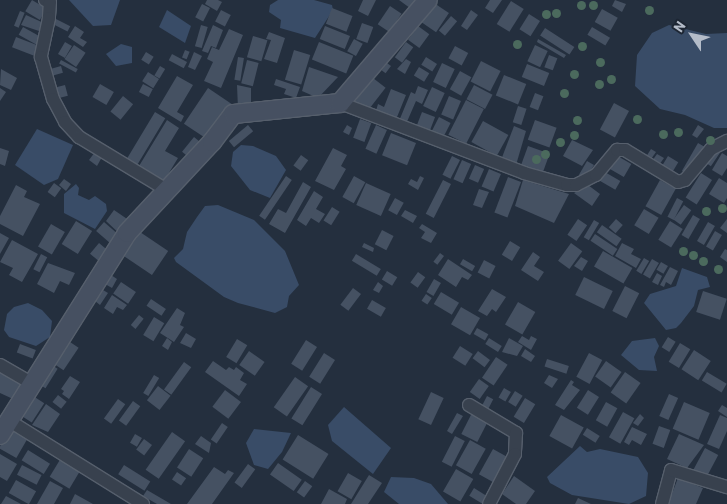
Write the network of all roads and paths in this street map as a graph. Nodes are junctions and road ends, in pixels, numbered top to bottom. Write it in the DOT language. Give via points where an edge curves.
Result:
graph roads {
  1 [pos="45,0"];
  2 [pos="428,0"];
  3 [pos="340,103"];
  4 [pos="727,141"];
  5 [pos="167,190"];
  6 [pos="0,366"];
  7 [pos="30,382"];
  8 [pos="469,405"];
  9 [pos="4,427"];
  10 [pos="727,487"];
  11 [pos="143,504"];
  12 [pos="489,504"];
  13 [pos="662,504"];
  1 -- 5 [label="street" via="50,2 49,18 41,56 53,99 65,122 79,137"];
  2 -- 3 [label="street"];
  3 -- 4 [label="street" via="524,174 567,185 576,185 596,175 617,150 625,150 678,182 685,180 711,149"];
  3 -- 5 [label="street" via="233,114"];
  5 -- 7 [label="street" via="127,233 93,291"];
  6 -- 7 [label="street"];
  7 -- 9 [label="street"];
  8 -- 12 [label="street" via="516,433 515,454"];
  9 -- 11 [label="street"];
  10 -- 13 [label="street" via="671,470"];
}
